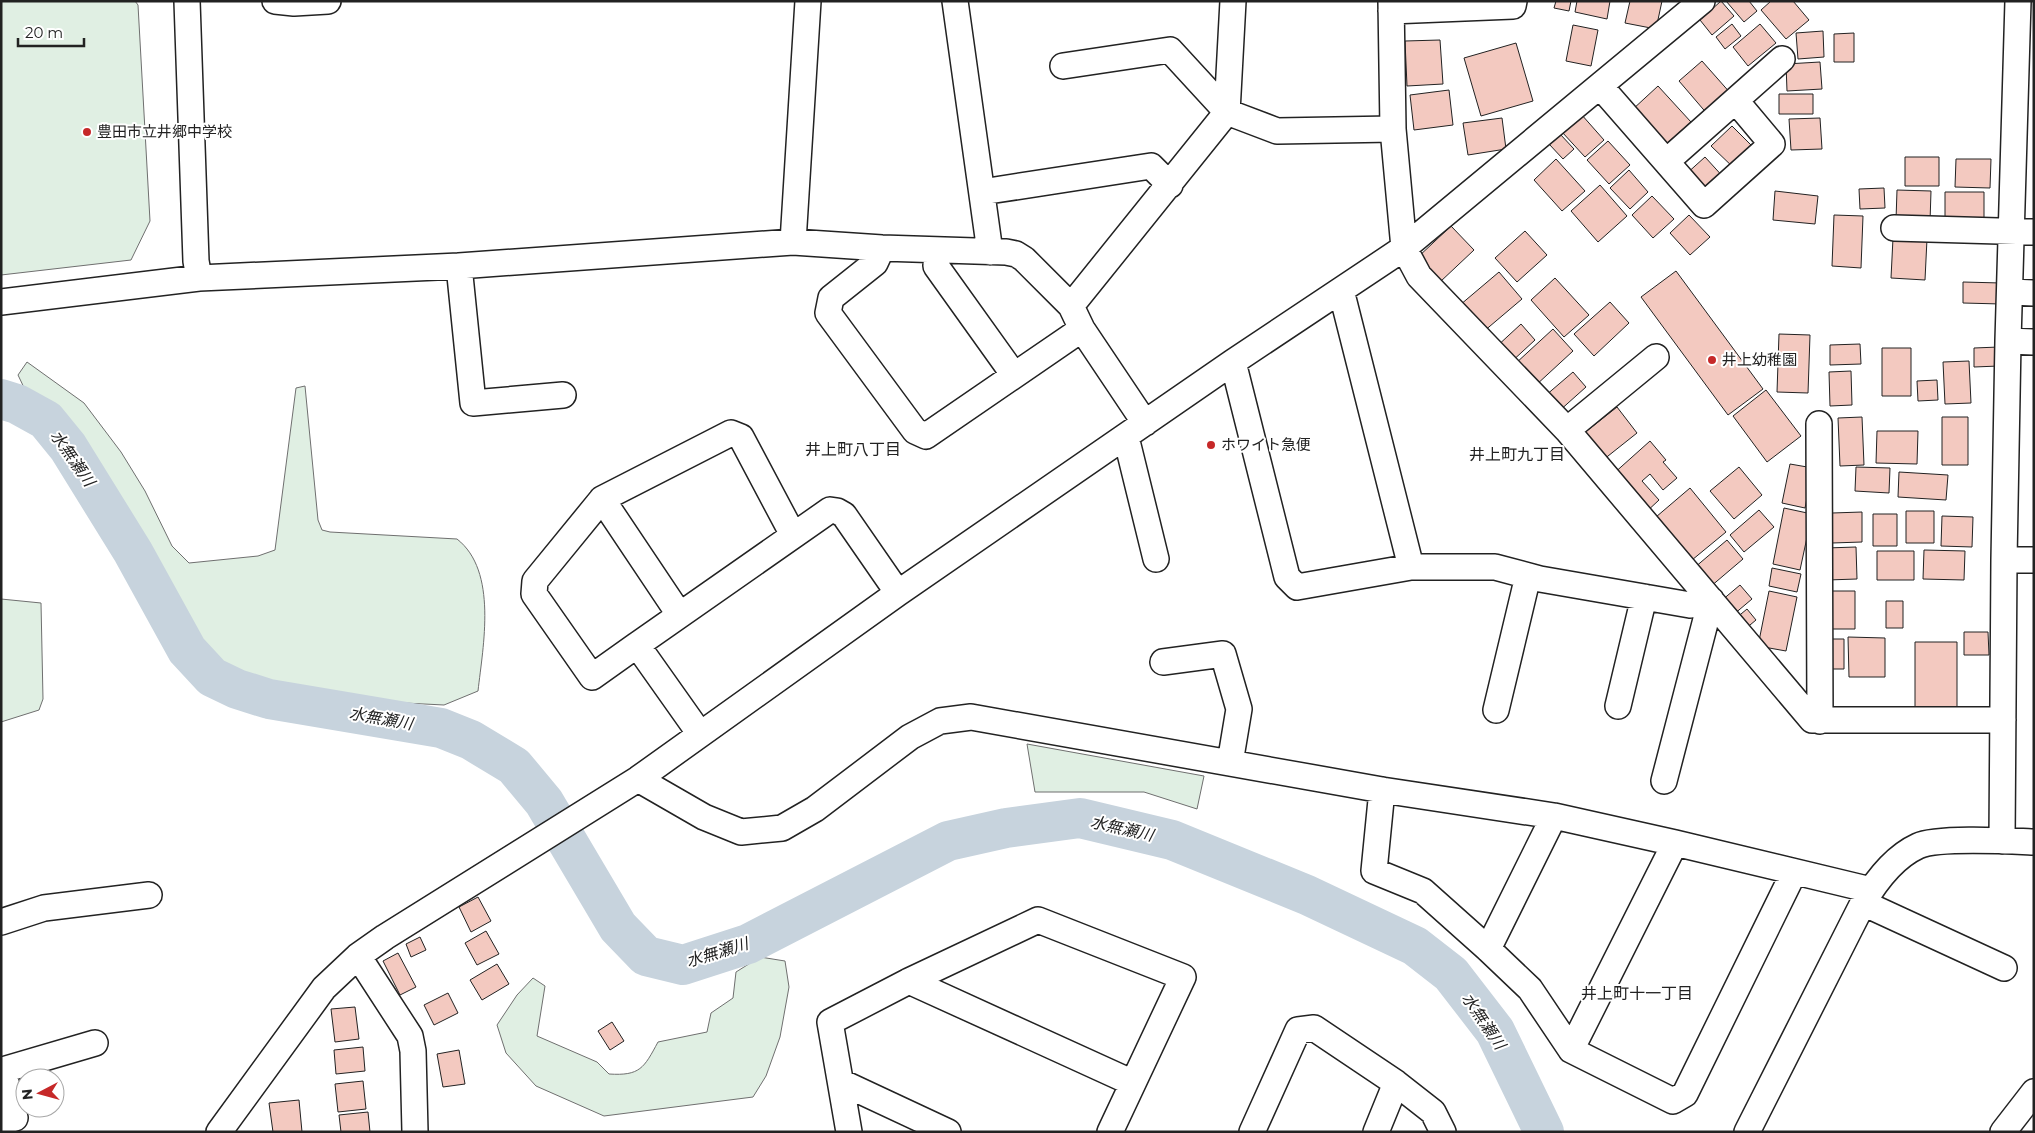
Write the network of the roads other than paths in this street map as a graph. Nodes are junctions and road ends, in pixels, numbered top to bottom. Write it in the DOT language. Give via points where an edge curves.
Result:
graph roads {
  1 [pos="187,1"];
  2 [pos="274,1"];
  3 [pos="328,1"];
  4 [pos="808,1"];
  5 [pos="955,1"];
  6 [pos="1233,1"];
  7 [pos="1514,1"];
  8 [pos="1702,1"];
  9 [pos="2018,1"];
  10 [pos="1391,6"];
  11 [pos="2026,39"];
  12 [pos="1782,59"];
  13 [pos="1063,66"];
  14 [pos="1600,86"];
  15 [pos="1736,101"];
  16 [pos="1228,112"];
  17 [pos="1393,129"];
  18 [pos="2024,157"];
  19 [pos="1667,161"];
  20 [pos="1170,184"];
  21 [pos="982,192"];
  22 [pos="1894,228"];
  23 [pos="2023,233"];
  24 [pos="792,242"];
  25 [pos="882,248"];
  26 [pos="1404,248"];
  27 [pos="937,250"];
  28 [pos="990,252"];
  29 [pos="458,266"];
  30 [pos="199,278"];
  31 [pos="1341,290"];
  32 [pos="2022,292"];
  33 [pos="1,302"];
  34 [pos="1071,306"];
  35 [pos="1082,329"];
  36 [pos="2008,341"];
  37 [pos="2034,342"];
  38 [pos="1656,357"];
  39 [pos="1234,362"];
  40 [pos="1014,375"];
  41 [pos="563,395"];
  42 [pos="1819,424"];
  43 [pos="1136,430"];
  44 [pos="1567,430"];
  45 [pos="602,499"];
  46 [pos="793,535"];
  47 [pos="1156,558"];
  48 [pos="2004,560"];
  49 [pos="2034,560"];
  50 [pos="1411,567"];
  51 [pos="1528,576"];
  52 [pos="898,594"];
  53 [pos="1644,597"];
  54 [pos="1711,600"];
  55 [pos="679,614"];
  56 [pos="637,645"];
  57 [pos="1163,662"];
  58 [pos="1618,706"];
  59 [pos="1496,710"];
  60 [pos="2003,720"];
  61 [pos="1820,721"];
  62 [pos="700,734"];
  63 [pos="1230,763"];
  64 [pos="638,779"];
  65 [pos="1664,781"];
  66 [pos="1382,790"];
  67 [pos="1554,816"];
  68 [pos="2002,841"];
  69 [pos="2034,842"];
  70 [pos="1675,843"];
  71 [pos="1794,872"];
  72 [pos="149,895"];
  73 [pos="1867,897"];
  74 [pos="1,922"];
  75 [pos="1488,949"];
  76 [pos="358,956"];
  77 [pos="2004,968"];
  78 [pos="909,981"];
  79 [pos="95,1043"];
  80 [pos="1571,1050"];
  81 [pos="841,1082"];
  82 [pos="1133,1083"];
  83 [pos="1396,1083"];
  84 [pos="2034,1092"];
  85 [pos="1,1123"];
  86 [pos="219,1132"];
  87 [pos="415,1132"];
  88 [pos="849,1132"];
  89 [pos="948,1132"];
  90 [pos="1110,1132"];
  91 [pos="1252,1132"];
  92 [pos="1376,1132"];
  93 [pos="1443,1132"];
  94 [pos="1747,1132"];
  95 [pos="2003,1132"];
  1 -- 30 [label="street"];
  2 -- 3 [label="street" via="294,4"];
  4 -- 24 [label="street"];
  5 -- 21 [label="street"];
  6 -- 16 [label="street"];
  7 -- 10 [label="street" via="1513,6"];
  8 -- 14 [label="street"];
  9 -- 11 [label="street"];
  10 -- 17 [label="street"];
  11 -- 18 [label="street"];
  12 -- 15 [label="street"];
  13 -- 16 [label="street" via="1170,50"];
  14 -- 19 [label="street"];
  14 -- 26 [label="street"];
  15 -- 19 [label="street"];
  15 -- 19 [label="street" via="1772,144 1704,205"];
  16 -- 17 [label="street" via="1277,131"];
  16 -- 20 [label="street"];
  17 -- 26 [label="street"];
  18 -- 23 [label="street"];
  20 -- 21 [label="street" via="1151,166"];
  20 -- 34 [label="street"];
  21 -- 28 [label="street"];
  22 -- 23 [label="street"];
  23 -- 32 [label="street"];
  24 -- 25 [label="street"];
  24 -- 29 [label="street"];
  25 -- 27 [label="street"];
  25 -- 40 [label="street" via="875,263 831,298 828,313 915,431 926,436"];
  26 -- 31 [label="street"];
  26 -- 44 [label="street" via="1419,276"];
  27 -- 28 [label="street"];
  27 -- 40 [label="street" via="936,266"];
  28 -- 34 [label="street" via="1016,254"];
  29 -- 30 [label="street"];
  29 -- 41 [label="street" via="473,403"];
  30 -- 33 [label="street"];
  31 -- 39 [label="street"];
  31 -- 50 [label="street"];
  32 -- 36 [label="street"];
  34 -- 35 [label="street"];
  35 -- 40 [label="street"];
  35 -- 43 [label="street"];
  36 -- 37 [label="street"];
  36 -- 48 [label="street"];
  38 -- 44 [label="street"];
  39 -- 43 [label="street"];
  39 -- 50 [label="street" via="1287,578 1296,587"];
  42 -- 61 [label="street"];
  43 -- 47 [label="street"];
  43 -- 52 [label="street"];
  44 -- 54 [label="street"];
  45 -- 46 [label="street" via="731,433 741,437"];
  45 -- 55 [label="street"];
  45 -- 56 [label="street" via="536,581 534,594 592,676"];
  46 -- 52 [label="street" via="830,510 837,511 844,515"];
  46 -- 55 [label="street"];
  48 -- 49 [label="street"];
  48 -- 60 [label="street"];
  50 -- 51 [label="street" via="1495,567"];
  51 -- 53 [label="street"];
  51 -- 59 [label="street"];
  52 -- 62 [label="street"];
  53 -- 54 [label="street" via="1690,605"];
  53 -- 58 [label="street"];
  54 -- 61 [label="street" via="1812,720"];
  54 -- 65 [label="street"];
  55 -- 56 [label="street"];
  56 -- 62 [label="street"];
  57 -- 63 [label="street" via="1223,654 1239,709"];
  60 -- 61 [label="street"];
  60 -- 68 [label="street"];
  62 -- 64 [label="street"];
  63 -- 64 [label="street" via="971,717 940,721 910,737 815,809 782,828 741,832 704,817"];
  63 -- 66 [label="street"];
  64 -- 76 [label="street"];
  66 -- 67 [label="street"];
  66 -- 75 [label="street" via="1374,871 1423,891"];
  67 -- 70 [label="street"];
  67 -- 75 [label="street"];
  68 -- 69 [label="street"];
  68 -- 73 [label="street" via="1920,845 1898,858"];
  70 -- 71 [label="street"];
  70 -- 80 [label="street"];
  71 -- 73 [label="street"];
  71 -- 80 [label="street" via="1685,1094 1673,1101"];
  72 -- 74 [label="street" via="44,908"];
  73 -- 77 [label="street"];
  73 -- 94 [label="street"];
  75 -- 80 [label="street" via="1530,989"];
  76 -- 86 [label="street" via="324,988"];
  76 -- 87 [label="street" via="410,1036 414,1050"];
  78 -- 81 [label="street" via="830,1022"];
  78 -- 82 [label="street"];
  78 -- 82 [label="street" via="1038,920 1183,977"];
  79 -- 85 [label="street" via="4,1070 15,1118"];
  81 -- 88 [label="street"];
  81 -- 89 [label="street"];
  82 -- 90 [label="street"];
  83 -- 91 [label="street" via="1314,1028 1298,1030"];
  83 -- 92 [label="street"];
  83 -- 93 [label="street" via="1433,1112"];
  84 -- 95 [label="street"];
}
